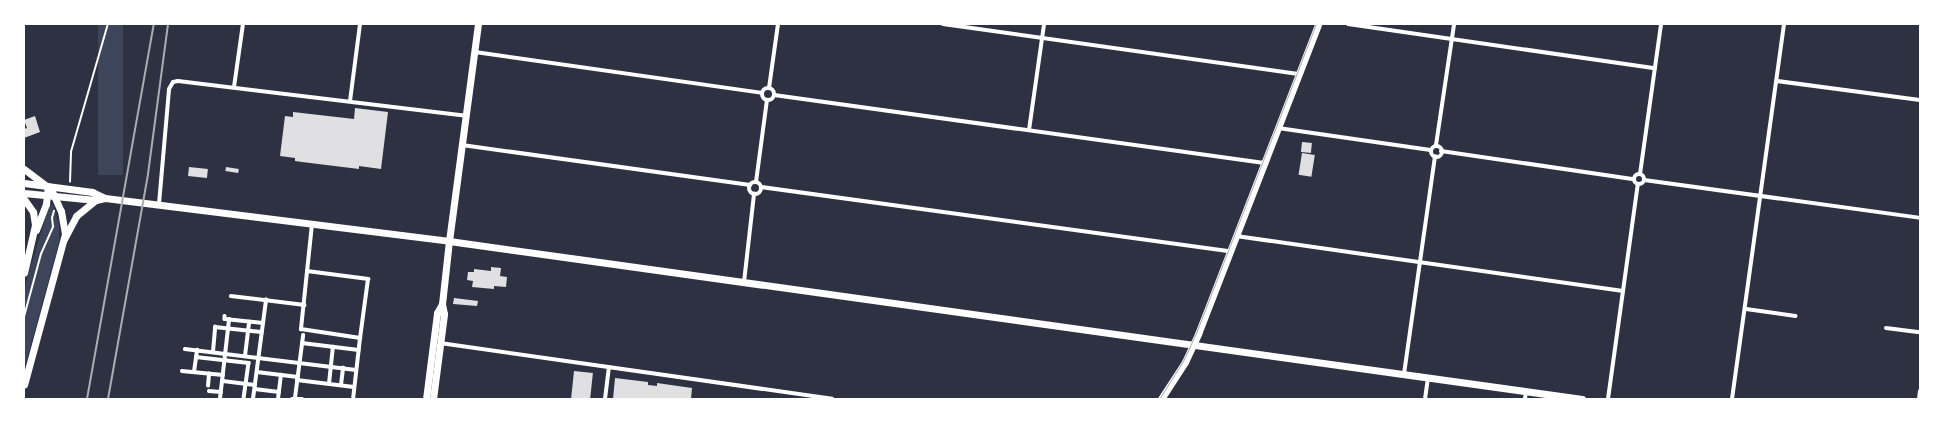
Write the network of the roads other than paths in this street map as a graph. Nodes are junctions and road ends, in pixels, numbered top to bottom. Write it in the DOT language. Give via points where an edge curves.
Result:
graph roads {
  1 [pos="243,24"];
  2 [pos="360,24"];
  3 [pos="478,24"];
  4 [pos="778,24"];
  5 [pos="943,24"];
  6 [pos="1044,24"];
  7 [pos="1318,24"];
  8 [pos="1348,24"];
  9 [pos="1454,24"];
  10 [pos="1661,24"];
  11 [pos="1784,24"];
  12 [pos="1042,38"];
  13 [pos="1452,38"];
  14 [pos="475,52"];
  15 [pos="1655,68"];
  16 [pos="1299,74"];
  17 [pos="1777,81"];
  18 [pos="234,87"];
  19 [pos="769,88"];
  20 [pos="762,93"];
  21 [pos="774,95"];
  22 [pos="767,100"];
  23 [pos="1920,100"];
  24 [pos="350,101"];
  25 [pos="466,116"];
  26 [pos="1278,128"];
  27 [pos="1029,130"];
  28 [pos="462,145"];
  29 [pos="1436,145"];
  30 [pos="1430,150"];
  31 [pos="1441,151"];
  32 [pos="1435,156"];
  33 [pos="1264,163"];
  34 [pos="24,169"];
  35 [pos="1640,174"];
  36 [pos="1634,179"];
  37 [pos="1644,180"];
  38 [pos="756,182"];
  39 [pos="24,183"];
  40 [pos="1638,184"];
  41 [pos="48,186"];
  42 [pos="750,186"];
  43 [pos="761,187"];
  44 [pos="24,193"];
  45 [pos="754,194"];
  46 [pos="51,196"];
  47 [pos="1760,196"];
  48 [pos="105,198"];
  49 [pos="24,199"];
  50 [pos="96,200"];
  51 [pos="159,204"];
  52 [pos="1920,218"];
  53 [pos="312,224"];
  54 [pos="34,236"];
  55 [pos="1236,236"];
  56 [pos="64,239"];
  57 [pos="449,241"];
  58 [pos="1230,251"];
  59 [pos="1420,263"];
  60 [pos="307,271"];
  61 [pos="24,273"];
  62 [pos="744,282"];
  63 [pos="1623,291"];
  64 [pos="231,296"];
  65 [pos="266,300"];
  66 [pos="304,305"];
  67 [pos="1746,309"];
  68 [pos="225,316"];
  69 [pos="1796,316"];
  70 [pos="229,320"];
  71 [pos="249,322"];
  72 [pos="263,323"];
  73 [pos="228,328"];
  74 [pos="1886,328"];
  75 [pos="248,330"];
  76 [pos="262,332"];
  77 [pos="1920,332"];
  78 [pos="303,336"];
  79 [pos="360,338"];
  80 [pos="302,343"];
  81 [pos="437,343"];
  82 [pos="1193,345"];
  83 [pos="333,347"];
  84 [pos="185,349"];
  85 [pos="197,350"];
  86 [pos="359,350"];
  87 [pos="212,352"];
  88 [pos="226,354"];
  89 [pos="245,356"];
  90 [pos="196,357"];
  91 [pos="258,358"];
  92 [pos="225,361"];
  93 [pos="300,363"];
  94 [pos="249,364"];
  95 [pos="258,365"];
  96 [pos="331,367"];
  97 [pos="609,367"];
  98 [pos="343,368"];
  99 [pos="182,370"];
  100 [pos="356,370"];
  101 [pos="194,372"];
  102 [pos="257,372"];
  103 [pos="209,374"];
  104 [pos="281,374"];
  105 [pos="1404,374"];
  106 [pos="223,375"];
  107 [pos="298,378"];
  108 [pos="1428,378"];
  109 [pos="223,381"];
  110 [pos="246,384"];
  111 [pos="329,384"];
  112 [pos="24,386"];
  113 [pos="208,386"];
  114 [pos="341,386"];
  115 [pos="255,387"];
  116 [pos="354,387"];
  117 [pos="209,391"];
  118 [pos="1920,391"];
  119 [pos="221,392"];
  120 [pos="279,392"];
  121 [pos="1526,395"];
  122 [pos="220,399"];
  123 [pos="244,399"];
  124 [pos="253,399"];
  125 [pos="278,399"];
  126 [pos="294,399"];
  127 [pos="302,399"];
  128 [pos="353,399"];
  129 [pos="426,399"];
  130 [pos="433,399"];
  131 [pos="605,399"];
  132 [pos="832,399"];
  133 [pos="1161,399"];
  134 [pos="1425,399"];
  135 [pos="1582,399"];
  136 [pos="1608,399"];
  137 [pos="1732,399"];
  138 [pos="1919,399"];
  1 -- 18 [label="street"];
  2 -- 24 [label="street"];
  3 -- 14 [label="main road"];
  4 -- 19 [label="street"];
  5 -- 12 [label="street"];
  6 -- 12 [label="street"];
  7 -- 16 [label="main road"];
  8 -- 13 [label="street"];
  9 -- 13 [label="street"];
  10 -- 15 [label="street"];
  11 -- 17 [label="street"];
  12 -- 16 [label="street"];
  12 -- 27 [label="street"];
  13 -- 15 [label="street"];
  13 -- 29 [label="street"];
  14 -- 20 [label="street"];
  14 -- 25 [label="main road"];
  15 -- 35 [label="street"];
  16 -- 26 [label="main road"];
  17 -- 23 [label="street"];
  17 -- 47 [label="street"];
  18 -- 24 [label="street"];
  18 -- 51 [label="street" via="178,81 171,85"];
  19 -- 20 [label="street"];
  19 -- 21 [label="street"];
  20 -- 22 [label="street" via="762,97"];
  21 -- 22 [label="street"];
  21 -- 27 [label="street"];
  22 -- 38 [label="street"];
  24 -- 25 [label="street"];
  25 -- 28 [label="main road"];
  26 -- 30 [label="street"];
  26 -- 33 [label="main road"];
  27 -- 33 [label="street"];
  28 -- 42 [label="street"];
  28 -- 57 [label="main road"];
  29 -- 30 [label="street"];
  29 -- 31 [label="street"];
  30 -- 32 [label="street"];
  31 -- 32 [label="street"];
  31 -- 36 [label="street"];
  32 -- 59 [label="street"];
  33 -- 55 [label="main road"];
  34 -- 41 [label="main road"];
  35 -- 36 [label="street"];
  35 -- 37 [label="street"];
  36 -- 40 [label="street"];
  37 -- 40 [label="street"];
  37 -- 47 [label="street"];
  38 -- 42 [label="street"];
  38 -- 43 [label="street"];
  39 -- 41 [label="main road"];
  40 -- 63 [label="street"];
  41 -- 46 [label="main road"];
  41 -- 48 [label="main road" via="92,192"];
  42 -- 45 [label="street" via="749,190"];
  43 -- 45 [label="street" via="759,193"];
  43 -- 58 [label="street"];
  44 -- 46 [label="main road"];
  45 -- 62 [label="street"];
  46 -- 50 [label="main road"];
  46 -- 54 [label="main road"];
  46 -- 56 [label="main road" via="59,208"];
  47 -- 52 [label="street"];
  47 -- 67 [label="street"];
  48 -- 50 [label="main road"];
  48 -- 51 [label="main road"];
  49 -- 54 [label="main road" via="34,215"];
  50 -- 56 [label="main road" via="76,216"];
  51 -- 53 [label="main road"];
  53 -- 57 [label="main road"];
  53 -- 60 [label="street"];
  54 -- 61 [label="main road"];
  55 -- 58 [label="main road"];
  55 -- 59 [label="street"];
  56 -- 112 [label="main road"];
  57 -- 62 [label="main road"];
  57 -- 81 [label="main road" via="442,304 444,314"];
  58 -- 82 [label="main road"];
  59 -- 63 [label="street"];
  59 -- 105 [label="street"];
  60 -- 66 [label="street"];
  60 -- 79 [label="street" via="368,279"];
  62 -- 82 [label="main road"];
  63 -- 136 [label="street"];
  64 -- 65 [label="street"];
  65 -- 66 [label="street"];
  65 -- 72 [label="street"];
  66 -- 79 [label="street" via="302,329"];
  67 -- 69 [label="street"];
  67 -- 137 [label="street"];
  68 -- 70 [label="street" via="225,319"];
  70 -- 71 [label="street"];
  70 -- 73 [label="street"];
  71 -- 72 [label="street"];
  71 -- 75 [label="street"];
  72 -- 76 [label="street"];
  73 -- 75 [label="street"];
  73 -- 87 [label="street" via="215,327"];
  73 -- 88 [label="street"];
  74 -- 77 [label="street"];
  75 -- 76 [label="street"];
  75 -- 89 [label="street"];
  76 -- 91 [label="street"];
  78 -- 80 [label="street"];
  79 -- 86 [label="street"];
  80 -- 83 [label="street"];
  80 -- 93 [label="street"];
  81 -- 97 [label="street"];
  81 -- 129 [label="main road"];
  81 -- 130 [label="main road"];
  82 -- 105 [label="main road"];
  82 -- 133 [label="main road"];
  83 -- 86 [label="street"];
  83 -- 96 [label="street"];
  84 -- 85 [label="street"];
  85 -- 87 [label="street"];
  85 -- 90 [label="street"];
  86 -- 100 [label="street"];
  87 -- 88 [label="street"];
  88 -- 89 [label="street"];
  88 -- 92 [label="street"];
  89 -- 91 [label="street"];
  90 -- 92 [label="street"];
  90 -- 101 [label="street"];
  91 -- 93 [label="street"];
  91 -- 95 [label="street"];
  92 -- 94 [label="street"];
  92 -- 106 [label="street"];
  93 -- 96 [label="street"];
  93 -- 107 [label="street"];
  94 -- 95 [label="street"];
  94 -- 110 [label="street"];
  95 -- 102 [label="street"];
  96 -- 98 [label="street"];
  96 -- 111 [label="street"];
  97 -- 131 [label="street"];
  97 -- 132 [label="street"];
  98 -- 100 [label="street"];
  98 -- 114 [label="street"];
  99 -- 101 [label="street"];
  100 -- 116 [label="street"];
  101 -- 103 [label="street"];
  102 -- 104 [label="street"];
  102 -- 115 [label="street"];
  103 -- 106 [label="street"];
  103 -- 113 [label="street"];
  104 -- 107 [label="street"];
  104 -- 120 [label="street"];
  105 -- 108 [label="main road"];
  106 -- 109 [label="street"];
  107 -- 111 [label="street"];
  107 -- 126 [label="street"];
  108 -- 121 [label="main road"];
  108 -- 134 [label="street"];
  109 -- 110 [label="street"];
  109 -- 119 [label="street"];
  110 -- 115 [label="street"];
  110 -- 123 [label="street"];
  111 -- 114 [label="street"];
  114 -- 116 [label="street"];
  115 -- 120 [label="street"];
  115 -- 124 [label="street"];
  116 -- 128 [label="street"];
  117 -- 119 [label="street"];
  118 -- 138 [label="street"];
  119 -- 122 [label="street"];
  120 -- 125 [label="street"];
  121 -- 135 [label="main road"];
  126 -- 127 [label="street"];
}
